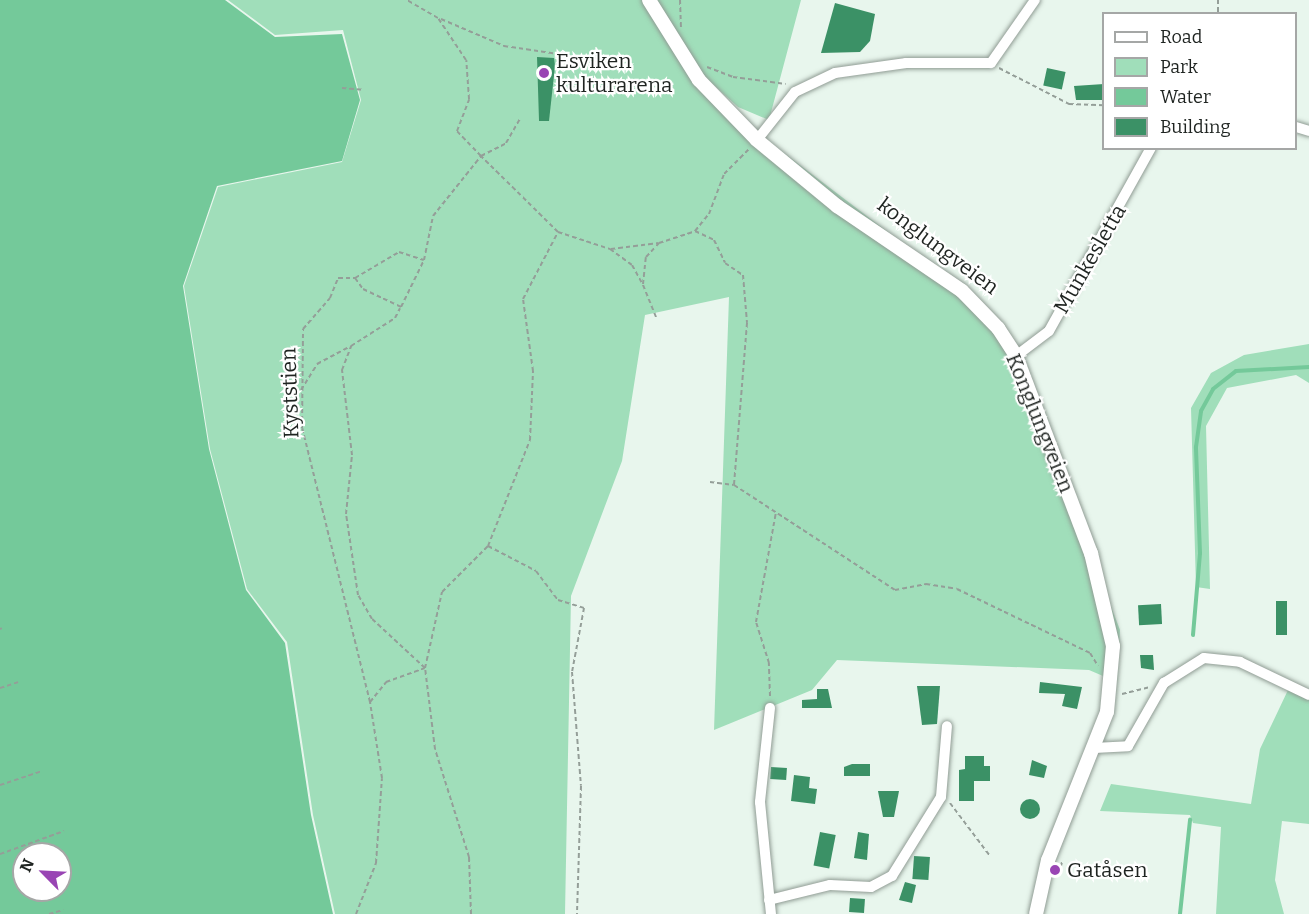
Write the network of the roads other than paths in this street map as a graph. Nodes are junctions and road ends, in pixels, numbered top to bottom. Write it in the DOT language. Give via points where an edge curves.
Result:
graph roads {
  1 [pos="649,0"];
  2 [pos="1035,0"];
  3 [pos="757,140"];
  4 [pos="1150,150"];
  5 [pos="1016,356"];
  6 [pos="1309,695"];
  7 [pos="770,708"];
  8 [pos="946,726"];
  9 [pos="1094,748"];
  10 [pos="769,900"];
  11 [pos="771,914"];
  12 [pos="1036,914"];
  1 -- 3 [label="street, Konglungveien" via="699,80"];
  2 -- 3 [label="street" via="991,63 906,63 813,81 795,92"];
  3 -- 5 [label="street, Konglungveien" via="837,206 962,291 998,328"];
  4 -- 5 [label="street, Munkesletta" via="1049,331 1037,345"];
  5 -- 9 [label="street, Konglungveien" via="1091,553 1108,614 1117,682"];
  6 -- 9 [label="street" via="1222,658 1189,663 1164,683 1128,746 1107,751"];
  7 -- 10 [label="street" via="760,802"];
  8 -- 10 [label="street" via="941,797 881,885 819,887"];
  9 -- 12 [label="street, Konglungveien" via="1048,860"];
  10 -- 11 [label="street"];
}
